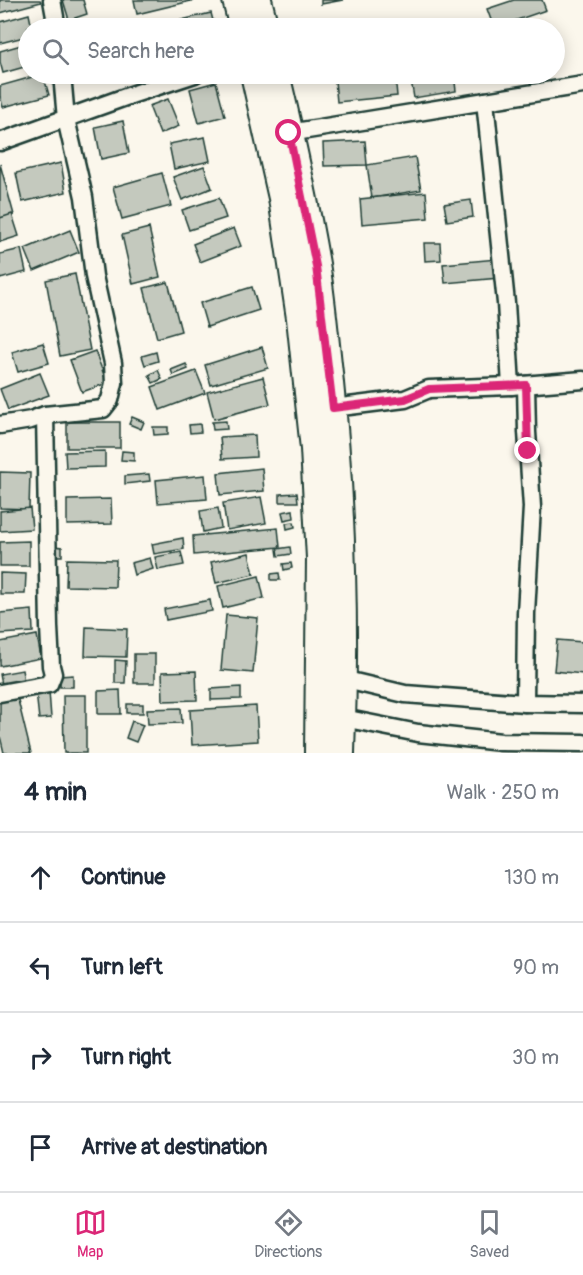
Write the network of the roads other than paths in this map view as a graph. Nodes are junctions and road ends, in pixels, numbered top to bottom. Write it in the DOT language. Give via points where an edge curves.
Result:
graph roads {
  1 [pos="52,0"];
  2 [pos="236,0"];
  3 [pos="258,0"];
  4 [pos="55,18"];
  5 [pos="240,18"];
  6 [pos="262,18"];
  7 [pos="63,84"];
  8 [pos="165,84"];
  9 [pos="256,84"];
  10 [pos="278,84"];
  11 [pos="583,85"];
  12 [pos="485,100"];
  13 [pos="66,119"];
  14 [pos="289,133"];
  15 [pos="0,142"];
  16 [pos="583,380"];
  17 [pos="519,386"];
  18 [pos="333,408"];
  19 [pos="45,415"];
  20 [pos="0,425"];
  21 [pos="342,679"];
  22 [pos="0,693"];
  23 [pos="525,703"];
  24 [pos="583,704"];
  25 [pos="343,718"];
  26 [pos="583,743"];
  27 [pos="318,753"];
  28 [pos="341,753"];
  1 -- 4 [label="street"];
  2 -- 5 [label="main road"];
  3 -- 6 [label="main road"];
  7 -- 13 [label="street"];
  8 -- 13 [label="street"];
  9 -- 27 [label="main road" via="282,198 314,449 320,558"];
  10 -- 14 [label="main road"];
  11 -- 12 [label="street"];
  12 -- 14 [label="street"];
  12 -- 17 [label="street" via="506,303"];
  13 -- 15 [label="street"];
  13 -- 19 [label="street" via="84,197 114,383 103,409"];
  14 -- 18 [label="main road" via="316,266"];
  16 -- 17 [label="street"];
  17 -- 18 [label="street" via="429,389 405,399"];
  17 -- 23 [label="street" via="527,432 532,507"];
  18 -- 21 [label="main road" via="342,548"];
  19 -- 20 [label="street"];
  19 -- 22 [label="street" via="53,674 49,684"];
  21 -- 23 [label="street" via="405,693"];
  21 -- 25 [label="main road"];
  23 -- 24 [label="street"];
  25 -- 26 [label="street" via="418,734 501,742"];
  25 -- 28 [label="main road"];
}
